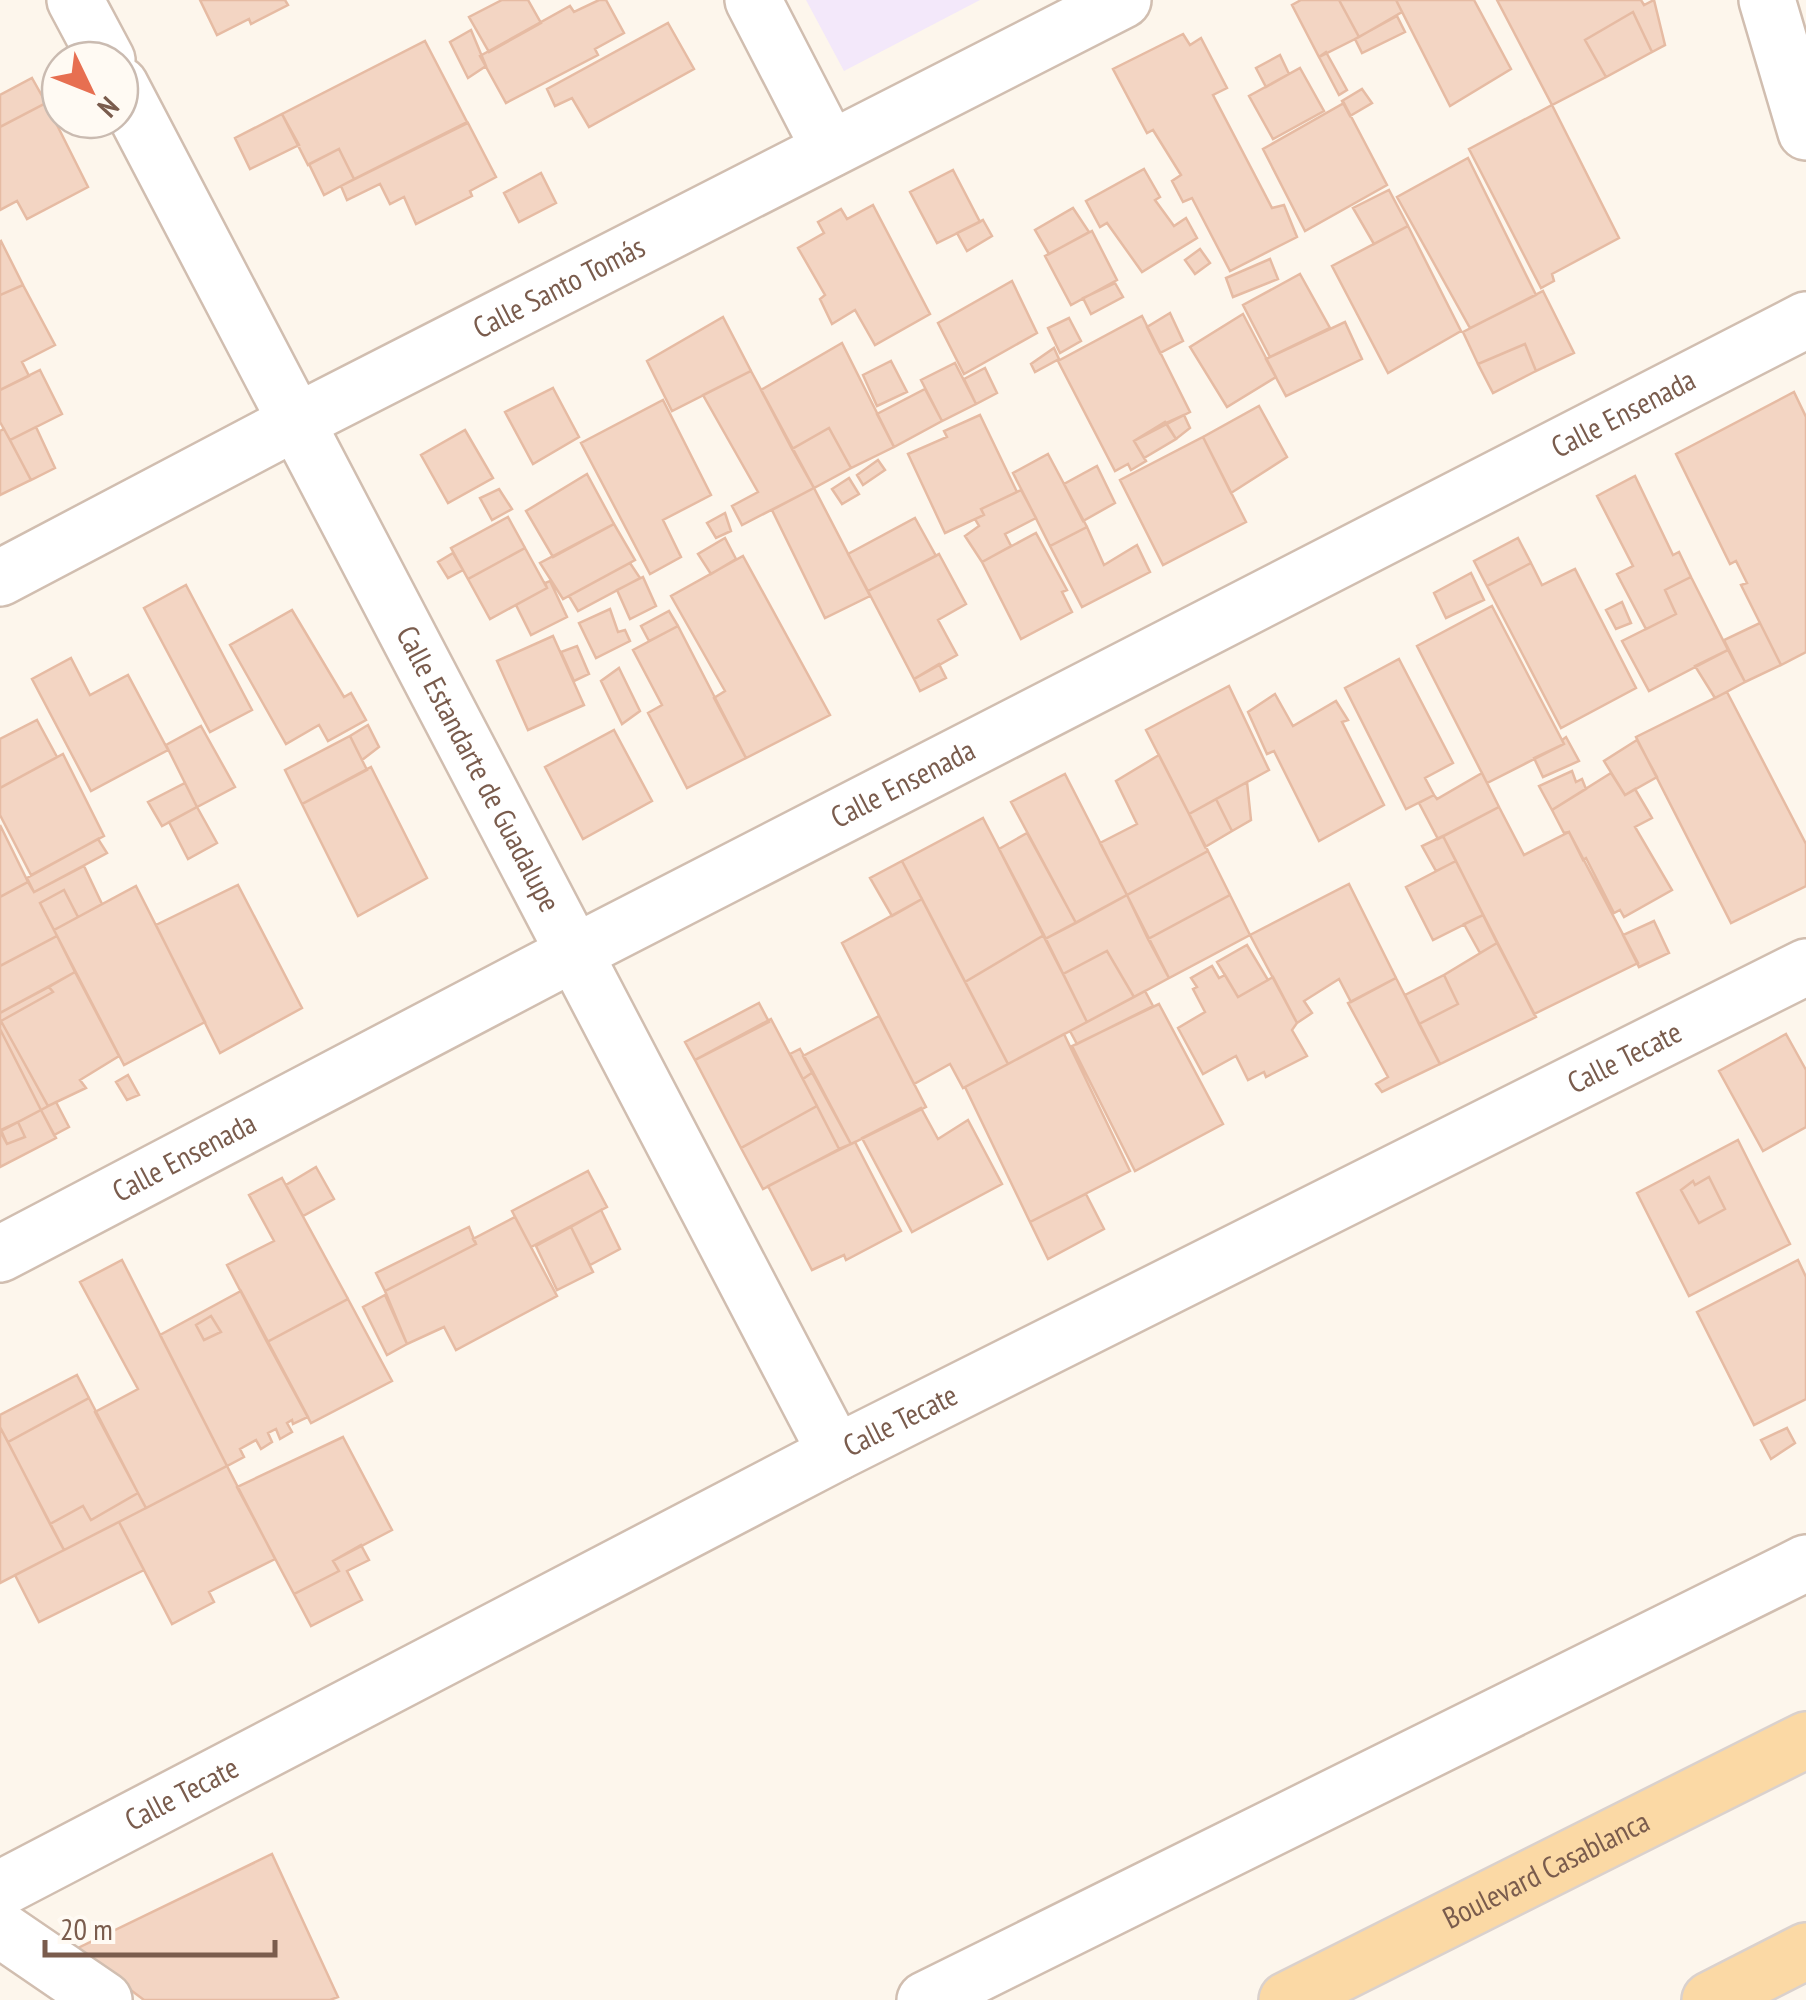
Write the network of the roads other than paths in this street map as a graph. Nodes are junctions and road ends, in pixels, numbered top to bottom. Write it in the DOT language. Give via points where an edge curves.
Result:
graph roads {
  1 [pos="76,0"];
  2 [pos="752,0"];
  3 [pos="1122,0"];
  4 [pos="1767,0"];
  5 [pos="97,40"];
  6 [pos="140,123"];
  7 [pos="1806,132"];
  8 [pos="830,149"];
  9 [pos="1806,320"];
  10 [pos="296,422"];
  11 [pos="0,578"];
  12 [pos="574,953"];
  13 [pos="1806,967"];
  14 [pos="0,1254"];
  15 [pos="836,1453"];
  16 [pos="1806,1564"];
  17 [pos="1806,1740"];
  18 [pos="0,1889"];
  19 [pos="0,1929"];
  20 [pos="1806,1952"];
  21 [pos="104,2000"];
  22 [pos="925,2000"];
  23 [pos="1287,2000"];
  24 [pos="1710,2000"];
  1 -- 5 [label="street"];
  2 -- 8 [label="street"];
  3 -- 8 [label="street, Calle Santo Tomás"];
  4 -- 7 [label="street"];
  6 -- 10 [label="street, Calle Estandarte de Guadalupe"];
  8 -- 10 [label="street, Calle Santo Tomás"];
  9 -- 12 [label="street, Calle Ensenada"];
  10 -- 11 [label="street, Calle Santo Tomás"];
  10 -- 12 [label="street, Calle Estandarte de Guadalupe"];
  12 -- 14 [label="street, Calle Ensenada"];
  12 -- 15 [label="street, Calle Estandarte de Guadalupe"];
  13 -- 15 [label="street, Calle Tecate"];
  15 -- 18 [label="street, Calle Tecate"];
  16 -- 22 [label="street"];
  17 -- 23 [label="main road, Boulevard Casablanca"];
  19 -- 21 [label="street"];
  20 -- 24 [label="main road"];
}
